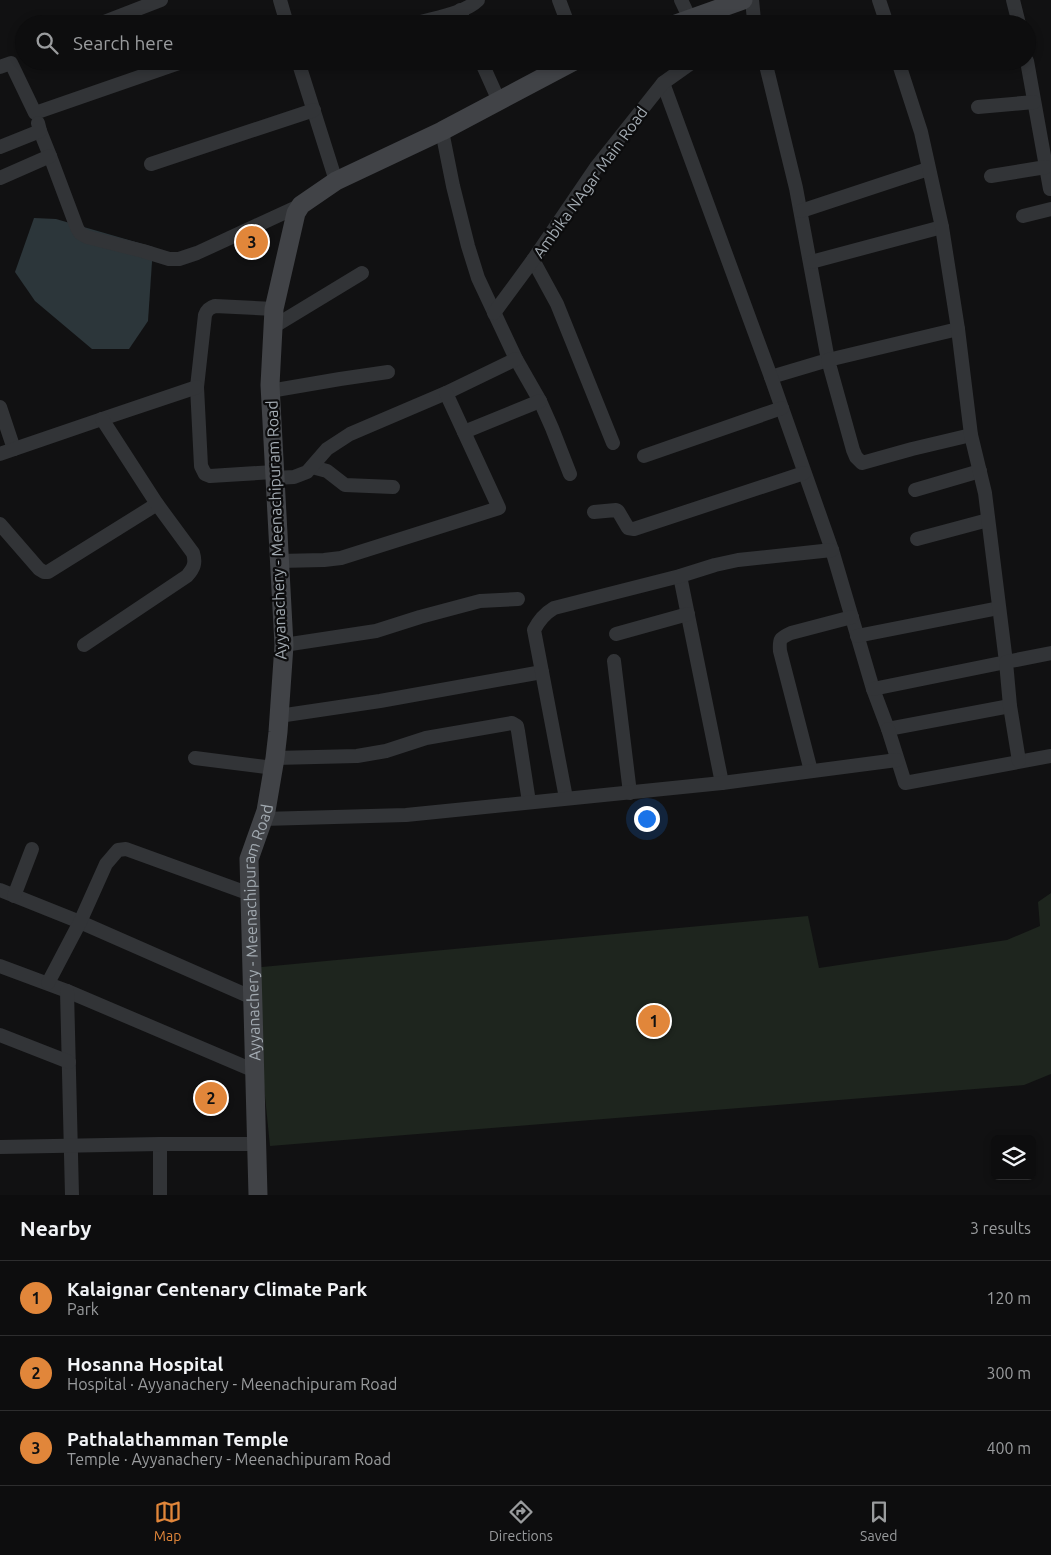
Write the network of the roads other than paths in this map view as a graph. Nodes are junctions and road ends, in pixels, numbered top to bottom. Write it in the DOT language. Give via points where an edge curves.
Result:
graph roads {
  1 [pos="161,0"];
  2 [pos="280,0"];
  3 [pos="478,0"];
  4 [pos="559,0"];
  5 [pos="681,0"];
  6 [pos="743,0"];
  7 [pos="752,0"];
  8 [pos="879,0"];
  9 [pos="1013,0"];
  10 [pos="460,10"];
  11 [pos="122,15"];
  12 [pos="284,15"];
  13 [pos="443,15"];
  14 [pos="462,15"];
  15 [pos="565,15"];
  16 [pos="682,15"];
  17 [pos="700,15"];
  18 [pos="753,15"];
  19 [pos="884,15"];
  20 [pos="1017,15"];
  21 [pos="6,65"];
  22 [pos="159,70"];
  23 [pos="301,70"];
  24 [pos="485,70"];
  25 [pos="557,70"];
  26 [pos="681,70"];
  27 [pos="767,70"];
  28 [pos="901,70"];
  29 [pos="1029,70"];
  30 [pos="662,83"];
  31 [pos="499,101"];
  32 [pos="1034,102"];
  33 [pos="978,107"];
  34 [pos="314,110"];
  35 [pos="35,112"];
  36 [pos="40,131"];
  37 [pos="442,131"];
  38 [pos="0,147"];
  39 [pos="50,156"];
  40 [pos="150,164"];
  41 [pos="1046,167"];
  42 [pos="928,169"];
  43 [pos="991,176"];
  44 [pos="0,178"];
  45 [pos="336,181"];
  46 [pos="1050,189"];
  47 [pos="301,205"];
  48 [pos="1051,210"];
  49 [pos="801,211"];
  50 [pos="1023,216"];
  51 [pos="942,227"];
  52 [pos="533,260"];
  53 [pos="811,262"];
  54 [pos="362,274"];
  55 [pos="494,312"];
  56 [pos="273,318"];
  57 [pos="958,329"];
  58 [pos="516,359"];
  59 [pos="828,360"];
  60 [pos="388,372"];
  61 [pos="771,377"];
  62 [pos="197,388"];
  63 [pos="270,391"];
  64 [pos="446,393"];
  65 [pos="540,402"];
  66 [pos="0,407"];
  67 [pos="782,408"];
  68 [pos="102,419"];
  69 [pos="464,432"];
  70 [pos="971,435"];
  71 [pos="613,443"];
  72 [pos="14,449"];
  73 [pos="0,454"];
  74 [pos="644,456"];
  75 [pos="312,467"];
  76 [pos="980,471"];
  77 [pos="804,472"];
  78 [pos="570,474"];
  79 [pos="274,475"];
  80 [pos="393,487"];
  81 [pos="916,490"];
  82 [pos="157,504"];
  83 [pos="594,512"];
  84 [pos="988,520"];
  85 [pos="0,524"];
  86 [pos="917,538"];
  87 [pos="832,550"];
  88 [pos="279,561"];
  89 [pos="680,576"];
  90 [pos="518,599"];
  91 [pos="999,608"];
  92 [pos="688,614"];
  93 [pos="852,617"];
  94 [pos="616,634"];
  95 [pos="857,636"];
  96 [pos="84,645"];
  97 [pos="284,645"];
  98 [pos="1051,653"];
  99 [pos="614,661"];
  100 [pos="1006,662"];
  101 [pos="542,672"];
  102 [pos="873,689"];
  103 [pos="1010,706"];
  104 [pos="279,716"];
  105 [pos="888,729"];
  106 [pos="1051,756"];
  107 [pos="195,758"];
  108 [pos="897,760"];
  109 [pos="1019,761"];
  110 [pos="274,763"];
  111 [pos="811,771"];
  112 [pos="722,783"];
  113 [pos="630,792"];
  114 [pos="566,798"];
  115 [pos="529,802"];
  116 [pos="263,819"];
  117 [pos="32,849"];
  118 [pos="0,890"];
  119 [pos="250,894"];
  120 [pos="14,896"];
  121 [pos="80,922"];
  122 [pos="0,966"];
  123 [pos="48,983"];
  124 [pos="67,991"];
  125 [pos="253,998"];
  126 [pos="0,1034"];
  127 [pos="69,1062"];
  128 [pos="255,1071"];
  129 [pos="160,1144"];
  130 [pos="256,1144"];
  131 [pos="71,1145"];
  132 [pos="0,1147"];
  133 [pos="72,1195"];
  134 [pos="160,1195"];
  135 [pos="258,1195"];
  1 -- 11 [label="street"];
  2 -- 12 [label="street"];
  3 -- 10 [label="street"];
  4 -- 15 [label="street"];
  5 -- 16 [label="street"];
  6 -- 17 [label="street"];
  7 -- 18 [label="street"];
  8 -- 19 [label="street"];
  9 -- 20 [label="street"];
  10 -- 13 [label="street"];
  10 -- 14 [label="street"];
  21 -- 35 [label="street"];
  22 -- 35 [label="street"];
  23 -- 34 [label="street"];
  24 -- 31 [label="street"];
  25 -- 31 [label="street"];
  26 -- 30 [label="street, Ambika NAgar Main Road"];
  27 -- 49 [label="street"];
  28 -- 42 [label="street" via="921,132"];
  29 -- 32 [label="street"];
  30 -- 52 [label="street, Ambika NAgar Main Road" via="597,166"];
  30 -- 61 [label="street"];
  31 -- 37 [label="street"];
  32 -- 33 [label="street"];
  32 -- 41 [label="street"];
  34 -- 40 [label="street"];
  34 -- 45 [label="street"];
  35 -- 36 [label="street"];
  36 -- 38 [label="street"];
  36 -- 39 [label="street"];
  37 -- 45 [label="street"];
  37 -- 55 [label="street" via="468,246"];
  39 -- 44 [label="street"];
  39 -- 47 [label="street" via="80,233 169,259 188,257"];
  41 -- 43 [label="street"];
  41 -- 46 [label="street"];
  42 -- 49 [label="street"];
  42 -- 51 [label="street"];
  45 -- 47 [label="street"];
  47 -- 56 [label="street, Ayyanachery - Meenachipuram Road" via="296,213"];
  48 -- 50 [label="street"];
  49 -- 53 [label="street"];
  51 -- 53 [label="street"];
  51 -- 57 [label="street"];
  52 -- 55 [label="street, Ambika NAgar Main Road"];
  52 -- 71 [label="street" via="556,304"];
  53 -- 59 [label="street"];
  54 -- 56 [label="street"];
  55 -- 58 [label="street"];
  56 -- 62 [label="street" via="215,306 209,308 204,316"];
  56 -- 63 [label="street, Ayyanachery - Meenachipuram Road"];
  57 -- 59 [label="street"];
  57 -- 70 [label="street"];
  58 -- 64 [label="street"];
  58 -- 65 [label="street"];
  59 -- 61 [label="street"];
  59 -- 70 [label="street" via="853,450 862,463"];
  60 -- 63 [label="street"];
  61 -- 67 [label="street"];
  62 -- 68 [label="street"];
  62 -- 79 [label="street" via="205,474"];
  63 -- 79 [label="street, Ayyanachery - Meenachipuram Road"];
  64 -- 69 [label="street"];
  64 -- 75 [label="street" via="350,434 327,449"];
  65 -- 69 [label="street"];
  65 -- 78 [label="street"];
  66 -- 72 [label="street"];
  67 -- 74 [label="street"];
  67 -- 77 [label="street"];
  68 -- 72 [label="street"];
  68 -- 82 [label="street"];
  69 -- 88 [label="street" via="498,508 341,558"];
  70 -- 76 [label="street"];
  72 -- 73 [label="street"];
  75 -- 79 [label="street" via="294,477"];
  75 -- 80 [label="street" via="327,471 345,485"];
  76 -- 81 [label="street"];
  76 -- 84 [label="street"];
  77 -- 83 [label="street" via="634,529 628,528 616,510"];
  77 -- 87 [label="street"];
  79 -- 88 [label="street, Ayyanachery - Meenachipuram Road"];
  82 -- 85 [label="street" via="48,572 39,569"];
  82 -- 96 [label="street" via="193,553 194,568 187,576"];
  84 -- 86 [label="street"];
  84 -- 91 [label="street"];
  87 -- 89 [label="street" via="738,560"];
  87 -- 93 [label="street"];
  88 -- 97 [label="street, Ayyanachery - Meenachipuram Road"];
  89 -- 92 [label="street"];
  89 -- 101 [label="street" via="545,613 534,630"];
  90 -- 97 [label="street" via="480,601 376,631"];
  91 -- 95 [label="street"];
  91 -- 100 [label="street"];
  92 -- 94 [label="street"];
  92 -- 112 [label="street"];
  93 -- 95 [label="street"];
  93 -- 111 [label="street" via="791,632 779,641"];
  95 -- 102 [label="street"];
  97 -- 104 [label="street, Ayyanachery - Meenachipuram Road"];
  98 -- 100 [label="street"];
  99 -- 113 [label="street"];
  100 -- 102 [label="street"];
  100 -- 103 [label="street"];
  101 -- 104 [label="street"];
  101 -- 114 [label="street"];
  102 -- 105 [label="street"];
  103 -- 105 [label="street"];
  103 -- 109 [label="street"];
  104 -- 110 [label="street, Ayyanachery - Meenachipuram Road"];
  105 -- 108 [label="street"];
  106 -- 109 [label="street"];
  107 -- 110 [label="street"];
  108 -- 109 [label="street" via="905,783"];
  108 -- 111 [label="street"];
  110 -- 115 [label="street" via="386,751 426,738 512,723 517,726"];
  110 -- 116 [label="street, Ayyanachery - Meenachipuram Road"];
  111 -- 112 [label="street"];
  112 -- 113 [label="street"];
  113 -- 114 [label="street"];
  114 -- 115 [label="street"];
  115 -- 116 [label="street" via="406,815"];
  116 -- 119 [label="street, Ayyanachery - Meenachipuram Road" via="249,859"];
  117 -- 120 [label="street"];
  118 -- 120 [label="street"];
  119 -- 121 [label="street" via="126,849 118,850 106,864"];
  119 -- 125 [label="street, Ayyanachery - Meenachipuram Road"];
  120 -- 121 [label="street"];
  121 -- 123 [label="street"];
  121 -- 125 [label="street"];
  122 -- 123 [label="street"];
  123 -- 124 [label="street"];
  124 -- 127 [label="street"];
  124 -- 128 [label="street"];
  125 -- 128 [label="street, Ayyanachery - Meenachipuram Road"];
  126 -- 127 [label="street"];
  127 -- 131 [label="street"];
  128 -- 130 [label="street, Ayyanachery - Meenachipuram Road"];
  129 -- 130 [label="street"];
  129 -- 131 [label="street"];
  129 -- 134 [label="street"];
  130 -- 135 [label="street, Ayyanachery - Meenachipuram Road"];
  131 -- 132 [label="street"];
  131 -- 133 [label="street"];
}
